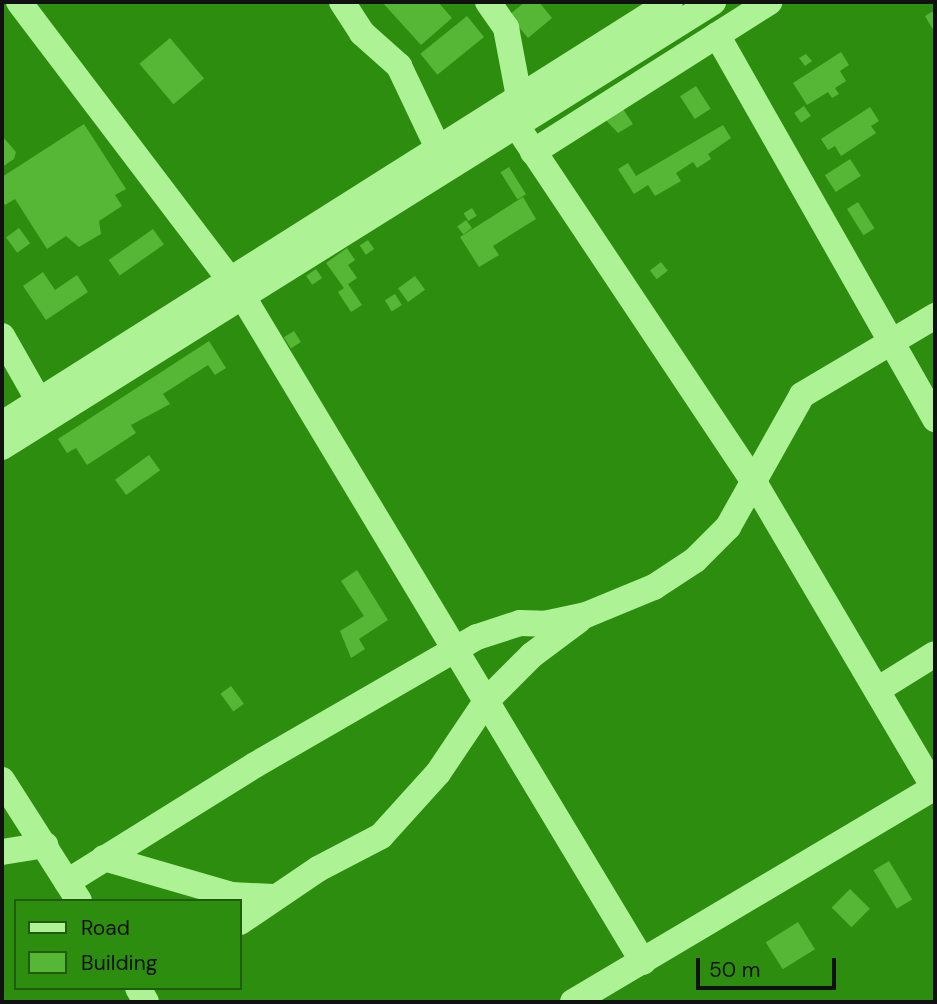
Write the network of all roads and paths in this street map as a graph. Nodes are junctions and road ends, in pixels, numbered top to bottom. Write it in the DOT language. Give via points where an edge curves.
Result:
graph roads {
  1 [pos="19,2"];
  2 [pos="342,2"];
  3 [pos="488,2"];
  4 [pos="713,2"];
  5 [pos="757,5"];
  6 [pos="678,7"];
  7 [pos="717,35"];
  8 [pos="614,64"];
  9 [pos="630,87"];
  10 [pos="512,110"];
  11 [pos="438,148"];
  12 [pos="533,152"];
  13 [pos="236,288"];
  14 [pos="935,316"];
  15 [pos="2,336"];
  16 [pos="891,341"];
  17 [pos="39,401"];
  18 [pos="935,419"];
  19 [pos="2,424"];
  20 [pos="2,447"];
  21 [pos="754,482"];
  22 [pos="586,615"];
  23 [pos="455,651"];
  24 [pos="935,654"];
  25 [pos="877,690"];
  26 [pos="487,700"];
  27 [pos="2,780"];
  28 [pos="935,787"];
  29 [pos="45,845"];
  30 [pos="2,852"];
  31 [pos="104,859"];
  32 [pos="73,891"];
  33 [pos="273,897"];
  34 [pos="242,920"];
  35 [pos="643,962"];
  36 [pos="615,992"];
  37 [pos="573,1002"];
  1 -- 13 [label="street"];
  2 -- 11 [label="street" via="362,33 399,66"];
  3 -- 10 [label="street" via="506,28"];
  4 -- 6 [label="street"];
  5 -- 7 [label="street"];
  6 -- 8 [label="street"];
  6 -- 10 [label="street"];
  7 -- 9 [label="street"];
  7 -- 16 [label="street"];
  8 -- 9 [label="street"];
  8 -- 10 [label="street"];
  9 -- 12 [label="street"];
  10 -- 11 [label="street"];
  10 -- 12 [label="street"];
  10 -- 13 [label="street"];
  11 -- 13 [label="street"];
  12 -- 21 [label="street"];
  13 -- 17 [label="street"];
  13 -- 20 [label="street"];
  13 -- 23 [label="street"];
  14 -- 16 [label="street"];
  15 -- 17 [label="street"];
  16 -- 18 [label="street"];
  16 -- 21 [label="street" via="802,395"];
  17 -- 19 [label="street"];
  21 -- 22 [label="street" via="728,527 695,560 654,587"];
  21 -- 25 [label="street"];
  22 -- 23 [label="street" via="497,628"];
  22 -- 26 [label="street" via="532,655"];
  23 -- 26 [label="street"];
  23 -- 31 [label="street" via="255,765"];
  24 -- 25 [label="street"];
  25 -- 28 [label="street"];
  26 -- 33 [label="street" via="438,773 381,836"];
  26 -- 35 [label="street"];
  27 -- 29 [label="street"];
  28 -- 35 [label="street"];
  29 -- 30 [label="street"];
  29 -- 32 [label="street"];
  31 -- 32 [label="street"];
  31 -- 33 [label="street" via="231,895"];
  33 -- 34 [label="street"];
  35 -- 36 [label="street"];
  36 -- 37 [label="street"];
}
